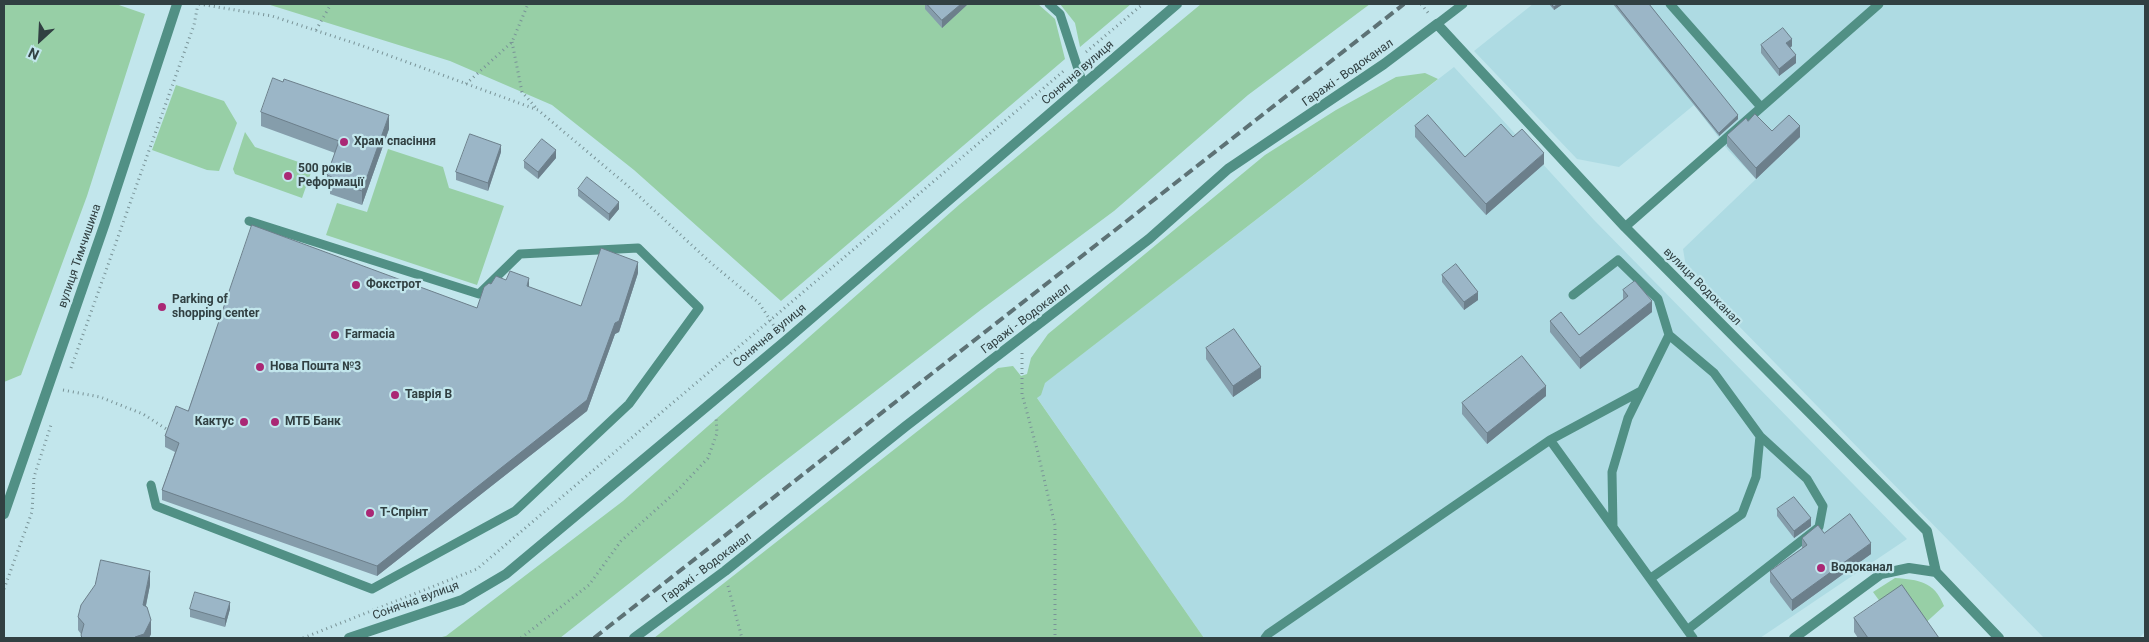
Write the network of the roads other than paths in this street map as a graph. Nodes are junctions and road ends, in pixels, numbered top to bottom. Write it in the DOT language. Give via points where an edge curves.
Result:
graph roads {
  1 [pos="177,4"];
  2 [pos="1049,4"];
  3 [pos="1177,4"];
  4 [pos="1464,4"];
  5 [pos="1670,4"];
  6 [pos="1879,4"];
  7 [pos="1437,24"];
  8 [pos="1083,84"];
  9 [pos="1761,107"];
  10 [pos="249,221"];
  11 [pos="1625,227"];
  12 [pos="1573,295"];
  13 [pos="1669,335"];
  14 [pos="1641,391"];
  15 [pos="1760,436"];
  16 [pos="1550,440"];
  17 [pos="151,485"];
  18 [pos="4,514"];
  19 [pos="1613,527"];
  20 [pos="1936,572"];
  21 [pos="1651,578"];
  22 [pos="1687,630"];
  23 [pos="349,638"];
  24 [pos="634,638"];
  25 [pos="1265,638"];
  26 [pos="1693,638"];
  27 [pos="1794,638"];
  28 [pos="1999,638"];
  1 -- 18 [label="street, вулиця Тимчишина"];
  2 -- 8 [label="lane" via="1060,14"];
  3 -- 8 [label="street, Сонячна вулиця"];
  4 -- 7 [label="lane"];
  5 -- 9 [label="lane"];
  6 -- 9 [label="lane"];
  7 -- 11 [label="street, вулиця Водоканал"];
  7 -- 24 [label="street, Гаражі - Водоканал" via="1384,64 1228,169 1149,240 906,426 725,571"];
  8 -- 23 [label="street, Сонячна вулиця" via="784,342 506,574 462,600"];
  9 -- 11 [label="lane"];
  10 -- 17 [label="lane" via="479,294 520,254 638,248 699,308 629,404 515,511 372,589 156,506"];
  11 -- 20 [label="street, вулиця Водоканал" via="1927,532"];
  12 -- 13 [label="lane" via="1618,260 1658,299"];
  13 -- 14 [label="lane"];
  13 -- 15 [label="lane" via="1714,373"];
  14 -- 16 [label="lane"];
  14 -- 19 [label="lane" via="1628,418 1612,472"];
  15 -- 21 [label="lane" via="1756,477 1742,514"];
  15 -- 22 [label="lane" via="1807,479 1823,506 1819,527"];
  16 -- 19 [label="lane"];
  16 -- 25 [label="lane"];
  19 -- 21 [label="lane"];
  20 -- 27 [label="street" via="1909,568 1881,574"];
  20 -- 28 [label="street"];
  21 -- 22 [label="lane"];
  22 -- 26 [label="lane"];
}
